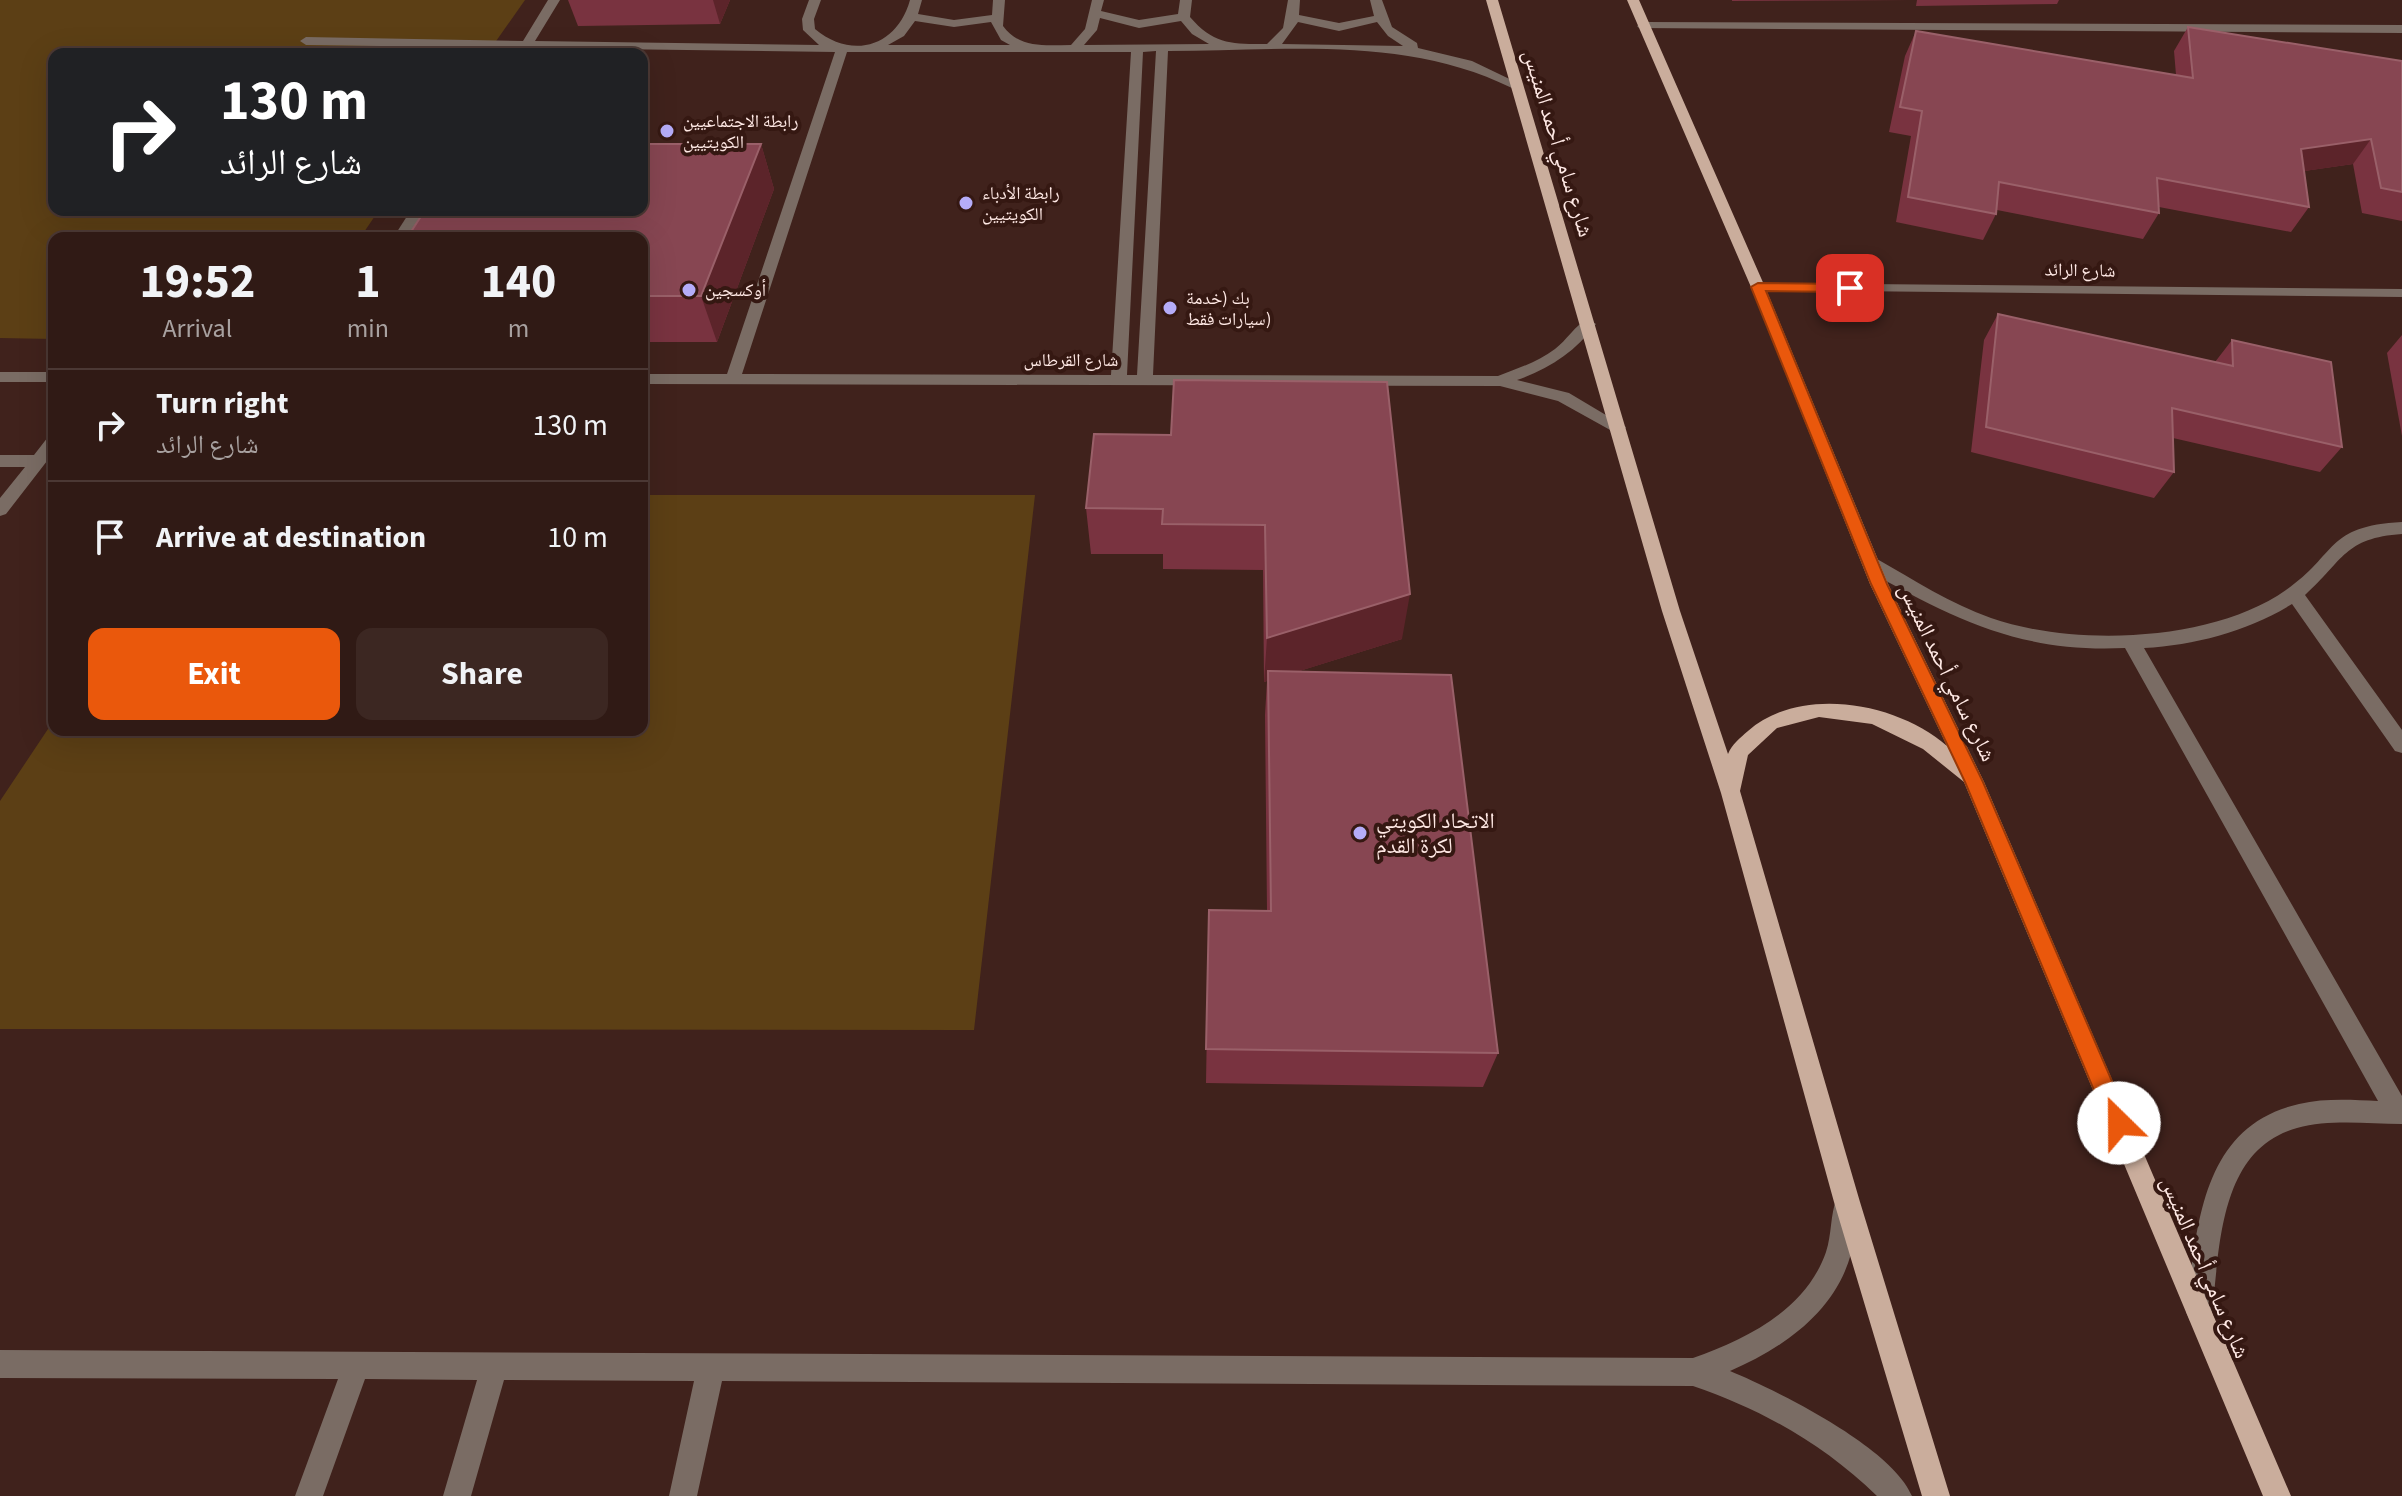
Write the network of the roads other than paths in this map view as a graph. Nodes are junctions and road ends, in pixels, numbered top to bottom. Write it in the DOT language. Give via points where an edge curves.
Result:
graph roads {
  1 [pos="554,0"];
  2 [pos="815,0"];
  3 [pos="916,0"];
  4 [pos="999,0"];
  5 [pos="1098,0"];
  6 [pos="1186,0"];
  7 [pos="1294,0"];
  8 [pos="1376,0"];
  9 [pos="1492,0"];
  10 [pos="1633,0"];
  11 [pos="1097,14"];
  12 [pos="912,16"];
  13 [pos="1184,17"];
  14 [pos="996,18"];
  15 [pos="1296,18"];
  16 [pos="1379,18"];
  17 [pos="1643,26"];
  18 [pos="2402,29"];
  19 [pos="306,41"];
  20 [pos="498,48"];
  21 [pos="526,48"];
  22 [pos="1162,48"];
  23 [pos="1269,48"];
  24 [pos="648,49"];
  25 [pos="842,49"];
  26 [pos="866,49"];
  27 [pos="1026,49"];
  28 [pos="1073,49"];
  29 [pos="1137,49"];
  30 [pos="1225,49"];
  31 [pos="1428,52"];
  32 [pos="1516,85"];
  33 [pos="1758,287"];
  34 [pos="2402,293"];
  35 [pos="1588,324"];
  36 [pos="0,377"];
  37 [pos="48,377"];
  38 [pos="648,379"];
  39 [pos="733,379"];
  40 [pos="1119,380"];
  41 [pos="1145,380"];
  42 [pos="1500,381"];
  43 [pos="1618,427"];
  44 [pos="48,449"];
  45 [pos="0,461"];
  46 [pos="39,461"];
  47 [pos="0,510"];
  48 [pos="2402,528"];
  49 [pos="1871,564"];
  50 [pos="2295,594"];
  51 [pos="2130,640"];
  52 [pos="2402,745"];
  53 [pos="1974,782"];
  54 [pos="1731,793"];
  55 [pos="2400,1112"];
  56 [pos="1847,1202"];
  57 [pos="2199,1312"];
  58 [pos="0,1364"];
  59 [pos="357,1365"];
  60 [pos="495,1365"];
  61 [pos="711,1367"];
  62 [pos="1693,1372"];
  63 [pos="309,1496"];
  64 [pos="457,1496"];
  65 [pos="683,1496"];
  66 [pos="1898,1496"];
  67 [pos="1936,1496"];
  68 [pos="2277,1496"];
  1 -- 21 [label="street"];
  2 -- 25 [label="street" via="809,30"];
  3 -- 12 [label="street"];
  4 -- 14 [label="street"];
  5 -- 11 [label="street"];
  6 -- 13 [label="street"];
  7 -- 15 [label="street"];
  8 -- 16 [label="street"];
  9 -- 32 [label="main road, شارع سامي أحمد المنيس"];
  10 -- 17 [label="main road, شارع سامي أحمد المنيس"];
  11 -- 13 [label="street" via="1139,24"];
  11 -- 28 [label="street" via="1091,30"];
  12 -- 14 [label="street" via="955,25"];
  12 -- 26 [label="street" via="901,34"];
  13 -- 30 [label="street"];
  14 -- 27 [label="street" via="1005,37"];
  15 -- 16 [label="street" via="1339,27"];
  15 -- 23 [label="street"];
  16 -- 31 [label="street" via="1389,33"];
  17 -- 18 [label="street"];
  17 -- 33 [label="main road, شارع سامي أحمد المنيس"];
  19 -- 20 [label="street"];
  22 -- 29 [label="street"];
  22 -- 30 [label="street"];
  22 -- 41 [label="street"];
  23 -- 30 [label="street"];
  23 -- 31 [label="street"];
  24 -- 25 [label="street"];
  25 -- 26 [label="street"];
  25 -- 39 [label="street"];
  26 -- 27 [label="street"];
  27 -- 28 [label="street"];
  28 -- 29 [label="street"];
  29 -- 40 [label="street"];
  31 -- 32 [label="street" via="1477,65"];
  32 -- 35 [label="main road, شارع سامي أحمد المنيس"];
  33 -- 34 [label="street, شارع الرائد"];
  33 -- 49 [label="main road, شارع سامي أحمد المنيس"];
  35 -- 42 [label="street, شارع القرطاس" via="1556,358"];
  35 -- 43 [label="main road, شارع سامي أحمد المنيس"];
  36 -- 37 [label="street"];
  38 -- 39 [label="street, شارع القرطاس"];
  39 -- 40 [label="street, شارع القرطاس"];
  40 -- 41 [label="street, شارع القرطاس"];
  41 -- 42 [label="street, شارع القرطاس"];
  42 -- 43 [label="street, شارع القرطاس" via="1563,397"];
  43 -- 54 [label="main road, شارع سامي أحمد المنيس"];
  44 -- 46 [label="street"];
  45 -- 46 [label="street"];
  46 -- 47 [label="street"];
  48 -- 50 [label="street" via="2363,530 2351,537"];
  49 -- 51 [label="street" via="1958,612 2000,628 2047,638"];
  49 -- 53 [label="main road, شارع سامي أحمد المنيس"];
  50 -- 51 [label="street" via="2249,620 2206,632"];
  50 -- 52 [label="street"];
  51 -- 55 [label="street"];
  53 -- 54 [label="main road" via="1916,736 1875,717 1819,709 1771,722 1739,751"];
  53 -- 57 [label="main road, شارع سامي أحمد المنيس"];
  54 -- 56 [label="main road, شارع سامي أحمد المنيس"];
  55 -- 57 [label="street" via="2299,1115 2241,1144 2218,1188"];
  56 -- 62 [label="street" via="1839,1250 1819,1293 1786,1330 1743,1355"];
  56 -- 67 [label="main road, شارع سامي أحمد المنيس"];
  57 -- 68 [label="main road, شارع سامي أحمد المنيس"];
  58 -- 59 [label="street"];
  59 -- 60 [label="street"];
  59 -- 63 [label="street"];
  60 -- 61 [label="street"];
  60 -- 64 [label="street"];
  61 -- 62 [label="street"];
  61 -- 65 [label="street"];
  62 -- 66 [label="street" via="1749,1390 1806,1419 1860,1458"];
}
